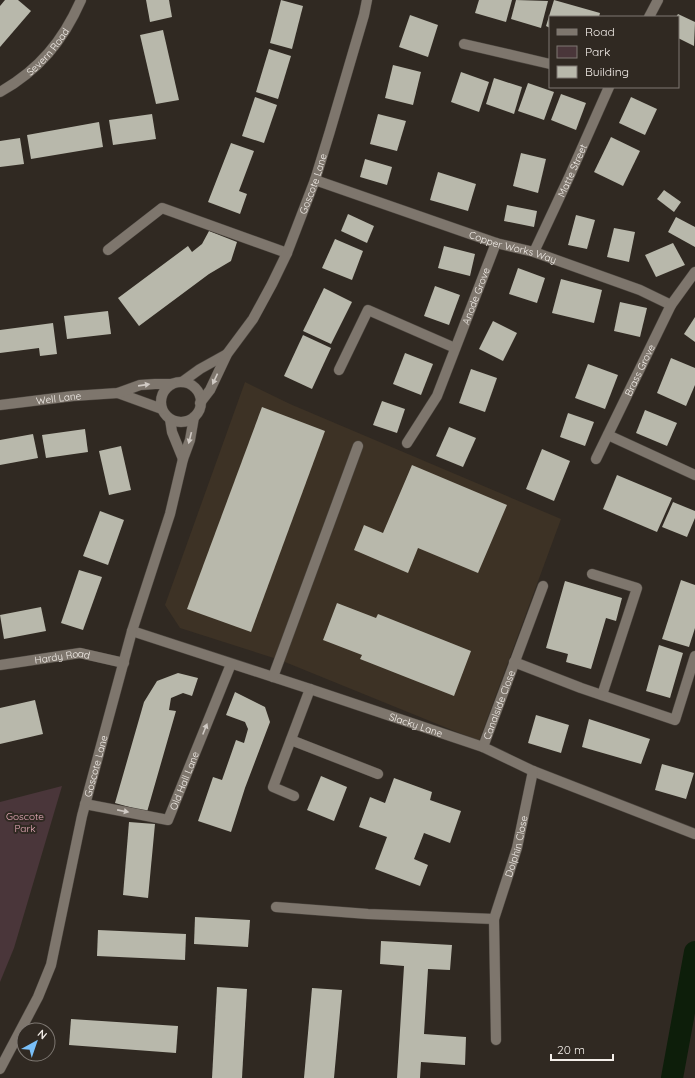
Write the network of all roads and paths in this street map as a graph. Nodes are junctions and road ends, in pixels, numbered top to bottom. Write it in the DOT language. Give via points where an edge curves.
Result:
graph roads {
  1 [pos="81,0"];
  2 [pos="367,0"];
  3 [pos="658,0"];
  4 [pos="650,16"];
  5 [pos="464,44"];
  6 [pos="549,64"];
  7 [pos="609,88"];
  8 [pos="0,92"];
  9 [pos="315,180"];
  10 [pos="496,243"];
  11 [pos="108,250"];
  12 [pos="534,252"];
  13 [pos="287,253"];
  14 [pos="695,272"];
  15 [pos="671,305"];
  16 [pos="455,348"];
  17 [pos="227,354"];
  18 [pos="339,370"];
  19 [pos="177,383"];
  20 [pos="118,393"];
  21 [pos="200,403"];
  22 [pos="0,405"];
  23 [pos="162,409"];
  24 [pos="194,417"];
  25 [pos="170,419"];
  26 [pos="608,435"];
  27 [pos="407,443"];
  28 [pos="358,446"];
  29 [pos="183,459"];
  30 [pos="596,459"];
  31 [pos="695,475"];
  32 [pos="592,574"];
  33 [pos="543,586"];
  34 [pos="132,631"];
  35 [pos="695,656"];
  36 [pos="514,662"];
  37 [pos="124,663"];
  38 [pos="231,664"];
  39 [pos="0,665"];
  40 [pos="273,677"];
  41 [pos="310,688"];
  42 [pos="602,695"];
  43 [pos="291,740"];
  44 [pos="483,747"];
  45 [pos="533,771"];
  46 [pos="378,774"];
  47 [pos="294,796"];
  48 [pos="85,804"];
  49 [pos="695,834"];
  50 [pos="276,907"];
  51 [pos="494,920"];
  52 [pos="496,1040"];
  53 [pos="0,1069"];
  1 -- 8 [label="street, Severn Road" via="51,51 34,69"];
  2 -- 9 [label="street, Goscote Lane"];
  3 -- 4 [label="street"];
  5 -- 6 [label="street"];
  7 -- 12 [label="street, Matte Street"];
  9 -- 10 [label="street, Copper Works Way"];
  9 -- 13 [label="street, Goscote Lane"];
  10 -- 12 [label="street, Copper Works Way"];
  10 -- 16 [label="street, Anode Grove"];
  11 -- 13 [label="street" via="162,208"];
  12 -- 15 [label="street, Copper Works Way" via="640,290"];
  13 -- 17 [label="street, Goscote Lane" via="253,319"];
  14 -- 15 [label="street"];
  15 -- 26 [label="street, Brass Grove"];
  16 -- 18 [label="street" via="368,310"];
  16 -- 27 [label="street, Anode Grove" via="437,396"];
  17 -- 19 [label="street, Goscote Lane"];
  17 -- 21 [label="street, Goscote Lane, one-way" via="210,390"];
  20 -- 19 [label="street, Well Lane, one-way" via="140,385"];
  19 -- 21 [label="street" via="189,384 196,389 200,395"];
  19 -- 23 [label="street" via="166,389 162,395"];
  20 -- 22 [label="street, Well Lane"];
  20 -- 23 [label="street, Well Lane"];
  21 -- 24 [label="street" via="199,411"];
  23 -- 25 [label="street"];
  24 -- 25 [label="street" via="179,422"];
  24 -- 29 [label="street, Goscote Lane, one-way"];
  25 -- 29 [label="street" via="172,432"];
  26 -- 30 [label="street, Brass Grove"];
  26 -- 31 [label="street"];
  28 -- 40 [label="street"];
  29 -- 34 [label="street, Goscote Lane" via="170,514"];
  32 -- 42 [label="street" via="637,588"];
  33 -- 36 [label="street, Canalside Close"];
  34 -- 37 [label="street, Goscote Lane"];
  34 -- 38 [label="street, Slacky Lane"];
  35 -- 42 [label="street, Canalside Close" via="675,720"];
  36 -- 42 [label="street, Canalside Close"];
  36 -- 44 [label="street, Canalside Close"];
  37 -- 39 [label="street, Hardy Road" via="80,654"];
  37 -- 48 [label="street, Goscote Lane"];
  38 -- 40 [label="street, Slacky Lane"];
  48 -- 38 [label="street, Old Hall Lane, one-way" via="168,820"];
  40 -- 41 [label="street, Slacky Lane"];
  41 -- 43 [label="street"];
  41 -- 44 [label="street, Slacky Lane"];
  43 -- 46 [label="street"];
  43 -- 47 [label="street" via="273,787"];
  44 -- 45 [label="street, Slacky Lane"];
  45 -- 49 [label="street, Slacky Lane"];
  45 -- 51 [label="street, Dolphin Close" via="517,848"];
  48 -- 53 [label="street, Goscote Lane" via="51,965"];
  50 -- 51 [label="street"];
  51 -- 52 [label="street, Dolphin Close"];
}
